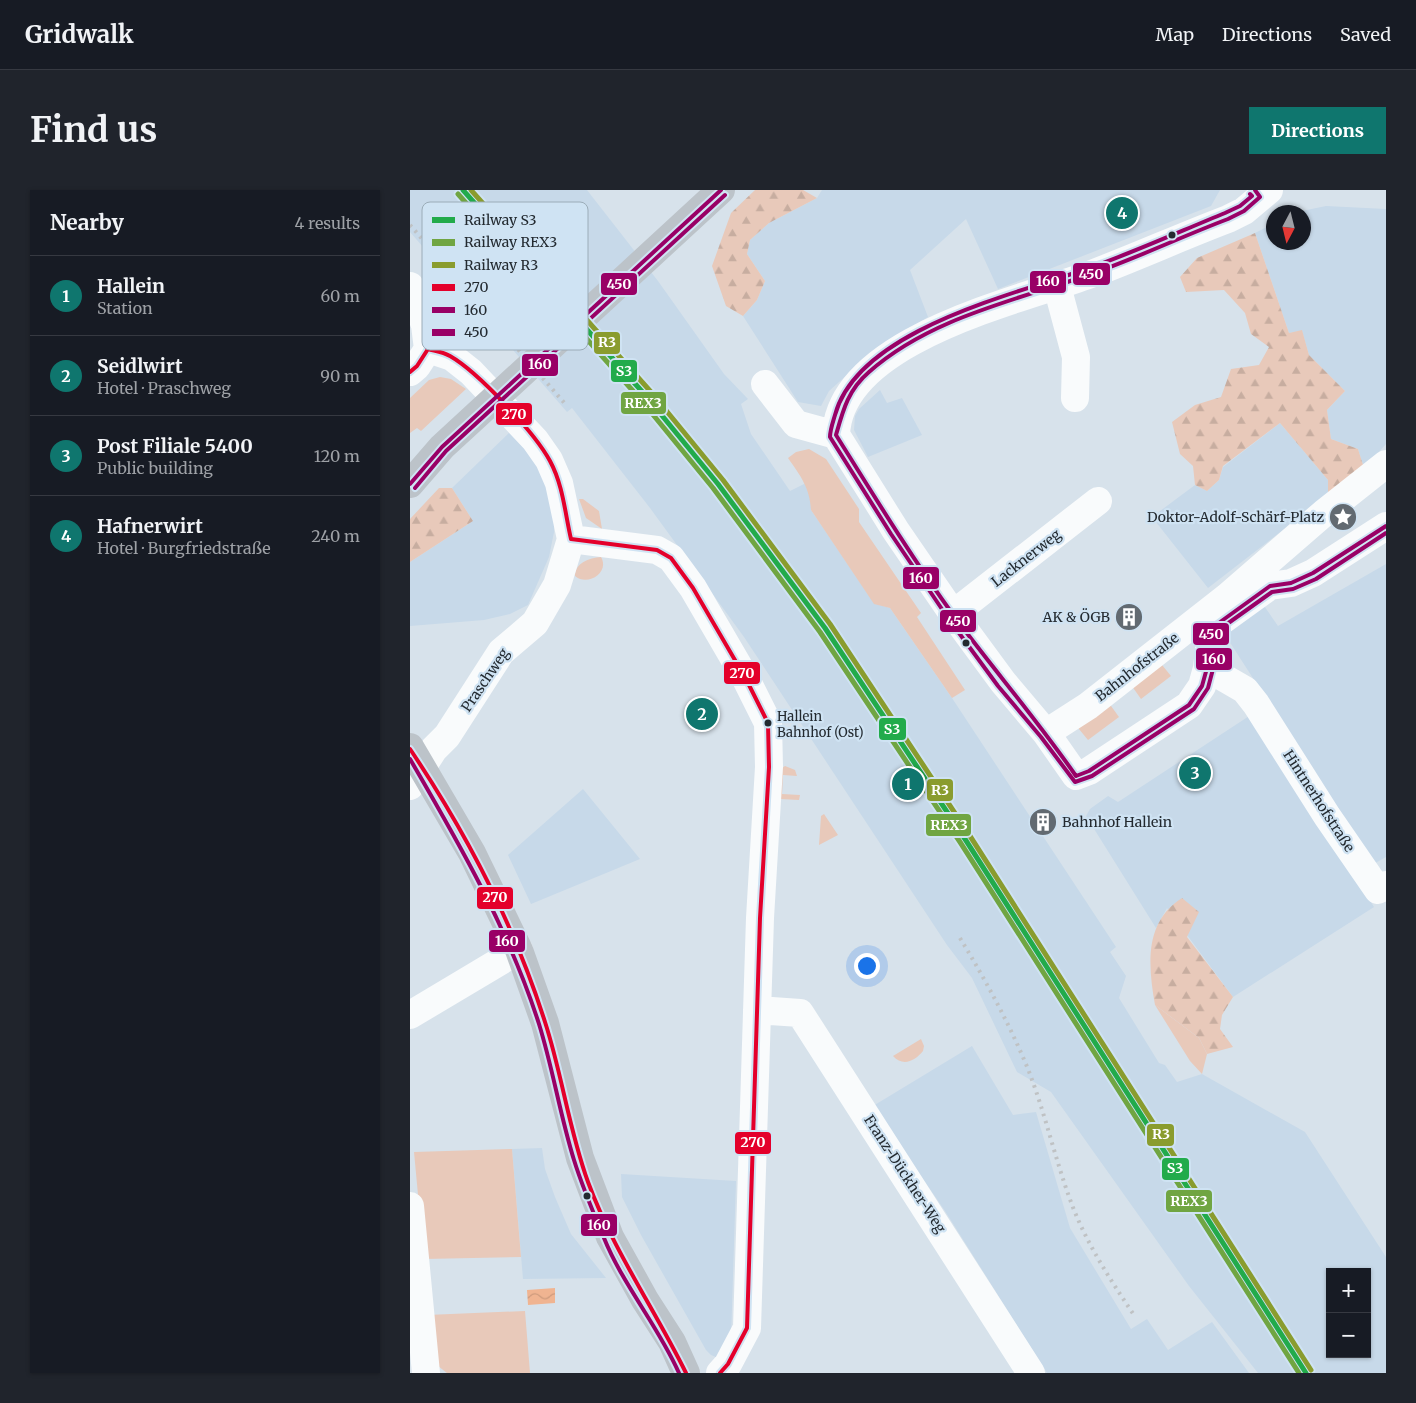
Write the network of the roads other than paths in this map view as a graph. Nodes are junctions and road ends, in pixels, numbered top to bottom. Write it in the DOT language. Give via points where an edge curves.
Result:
graph roads {
  1 [pos="721,190"];
  2 [pos="1261,192"];
  3 [pos="410,286"];
  4 [pos="1057,286"];
  5 [pos="588,313"];
  6 [pos="422,317"];
  7 [pos="427,350"];
  8 [pos="433,350"];
  9 [pos="547,350"];
  10 [pos="410,372"];
  11 [pos="765,384"];
  12 [pos="1075,398"];
  13 [pos="836,435"];
  14 [pos="442,447"];
  15 [pos="1386,464"];
  16 [pos="410,468"];
  17 [pos="410,484"];
  18 [pos="1098,501"];
  19 [pos="1383,537"];
  20 [pos="570,539"];
  21 [pos="1253,586"];
  22 [pos="953,614"];
  23 [pos="1207,668"];
  24 [pos="1046,733"];
  25 [pos="413,761"];
  26 [pos="1382,888"];
  27 [pos="519,950"];
  28 [pos="757,1010"];
  29 [pos="410,1015"];
  30 [pos="410,1206"];
  31 [pos="426,1373"];
  32 [pos="686,1373"];
  33 [pos="720,1373"];
  34 [pos="1031,1373"];
  1 -- 5 [label="main road"];
  2 -- 4 [label="street" via="1244,211 1228,219"];
  3 -- 6 [label="street"];
  4 -- 12 [label="street" via="1076,357"];
  4 -- 13 [label="street" via="952,321 925,333 888,357 848,395 836,421"];
  7 -- 10 [label="street"];
  8 -- 20 [label="street, Praschweg" via="452,357 471,372 549,460 559,483"];
  9 -- 14 [label="main road"];
  11 -- 13 [label="street" via="796,424"];
  13 -- 22 [label="street"];
  14 -- 16 [label="main road"];
  14 -- 17 [label="main road"];
  15 -- 21 [label="street, Bahnhofstraße"];
  18 -- 22 [label="street, Lacknerweg"];
  19 -- 21 [label="street" via="1290,583"];
  20 -- 25 [label="street, Praschweg" via="558,585 535,623 500,652 447,736"];
  20 -- 28 [label="street" via="657,550 671,558 693,588 768,723"];
  21 -- 23 [label="street" via="1212,632"];
  21 -- 24 [label="street, Bahnhofstraße" via="1226,597 1088,706"];
  22 -- 24 [label="street"];
  23 -- 24 [label="street" via="1202,686 1189,705 1089,771 1076,776"];
  23 -- 26 [label="street, Hintnerhofstraße" via="1245,690 1327,816"];
  25 -- 27 [label="main road" via="472,853"];
  27 -- 29 [label="street"];
  27 -- 32 [label="main road" via="545,1023 580,1158 607,1229 672,1342"];
  28 -- 33 [label="street" via="747,1328"];
  28 -- 34 [label="street, Franz-Dückher-Weg" via="800,1013"];
  30 -- 31 [label="street"];
}
